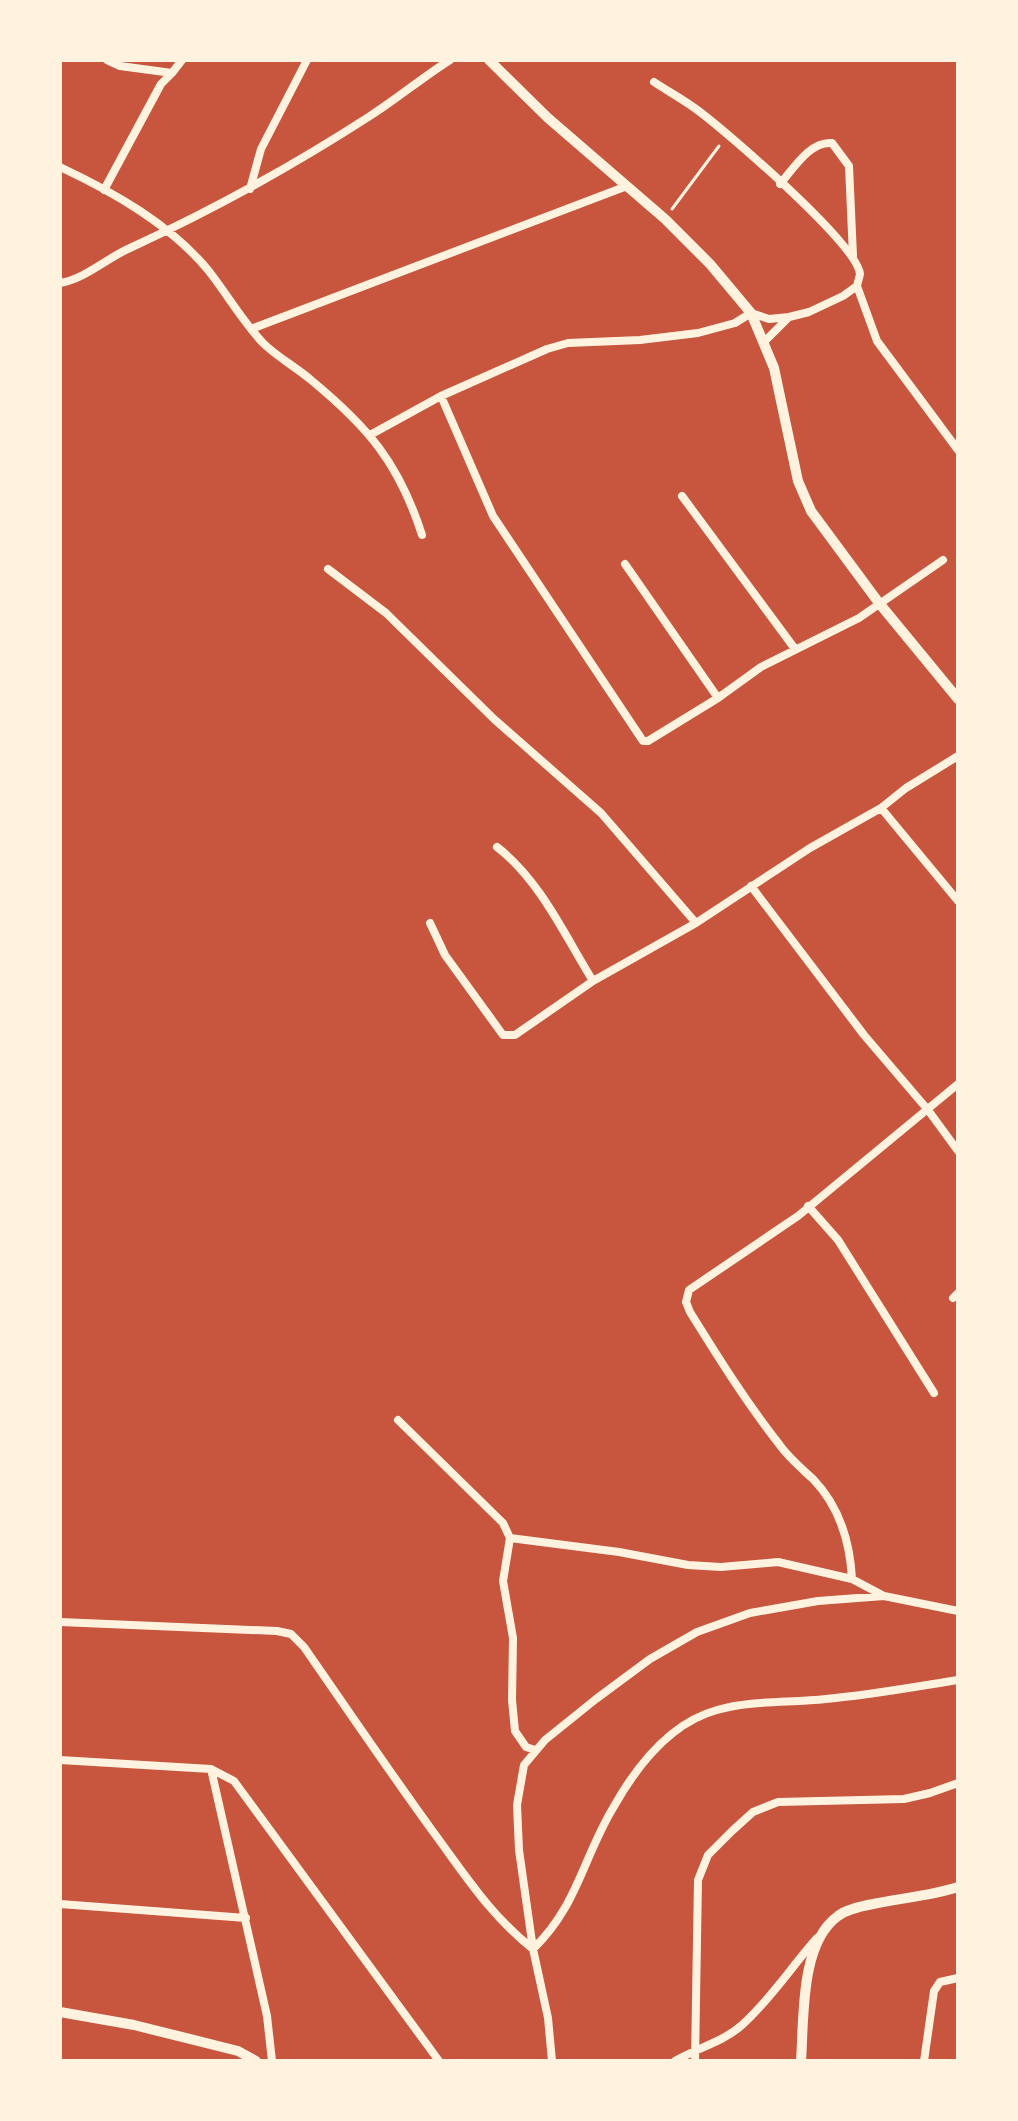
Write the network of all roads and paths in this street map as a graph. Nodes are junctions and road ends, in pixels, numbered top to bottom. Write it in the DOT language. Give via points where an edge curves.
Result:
graph roads {
  1 [pos="107,60"];
  2 [pos="182,60"];
  3 [pos="307,60"];
  4 [pos="450,60"];
  5 [pos="489,60"];
  6 [pos="172,73"];
  7 [pos="654,82"];
  8 [pos="719,146"];
  9 [pos="60,167"];
  10 [pos="780,184"];
  11 [pos="627,186"];
  12 [pos="250,189"];
  13 [pos="104,190"];
  14 [pos="665,219"];
  15 [pos="169,231"];
  16 [pos="853,257"];
  17 [pos="60,283"];
  18 [pos="857,286"];
  19 [pos="751,313"];
  20 [pos="789,317"];
  21 [pos="251,329"];
  22 [pos="765,341"];
  23 [pos="441,396"];
  24 [pos="370,435"];
  25 [pos="958,450"];
  26 [pos="682,496"];
  27 [pos="422,535"];
  28 [pos="943,560"];
  29 [pos="625,564"];
  30 [pos="328,569"];
  31 [pos="879,603"];
  32 [pos="795,649"];
  33 [pos="718,698"];
  34 [pos="958,699"];
  35 [pos="958,756"];
  36 [pos="881,808"];
  37 [pos="497,847"];
  38 [pos="751,886"];
  39 [pos="958,901"];
  40 [pos="430,923"];
  41 [pos="696,923"];
  42 [pos="593,981"];
  43 [pos="958,1084"];
  44 [pos="928,1110"];
  45 [pos="958,1151"];
  46 [pos="808,1206"];
  47 [pos="934,1393"];
  48 [pos="398,1420"];
  49 [pos="510,1538"];
  50 [pos="852,1579"];
  51 [pos="884,1596"];
  52 [pos="958,1611"];
  53 [pos="60,1622"];
  54 [pos="958,1680"];
  55 [pos="535,1750"];
  56 [pos="60,1760"];
  57 [pos="211,1769"];
  58 [pos="958,1783"];
  59 [pos="958,1887"];
  60 [pos="60,1904"];
  61 [pos="246,1918"];
  62 [pos="819,1936"];
  63 [pos="533,1949"];
  64 [pos="958,1978"];
  65 [pos="60,2012"];
  66 [pos="696,2049"];
  67 [pos="256,2061"];
  68 [pos="272,2061"];
  69 [pos="439,2061"];
  70 [pos="552,2061"];
  71 [pos="675,2061"];
  72 [pos="695,2061"];
  73 [pos="801,2061"];
  74 [pos="924,2061"];
  1 -- 6 [label="street"];
  2 -- 6 [label="street"];
  3 -- 12 [label="street" via="261,149"];
  4 -- 12 [label="street"];
  5 -- 11 [label="street"];
  6 -- 13 [label="street"];
  7 -- 10 [label="street" via="699,111"];
  8 -- 14 [label="path"];
  9 -- 13 [label="street"];
  10 -- 16 [label="street"];
  10 -- 16 [label="street" via="810,150 832,143 849,166"];
  11 -- 14 [label="street"];
  11 -- 21 [label="street"];
  12 -- 15 [label="street"];
  13 -- 15 [label="street"];
  14 -- 19 [label="street"];
  15 -- 17 [label="street"];
  15 -- 21 [label="street" via="206,268"];
  16 -- 18 [label="street" via="860,274"];
  18 -- 20 [label="street"];
  18 -- 25 [label="street" via="877,341"];
  19 -- 20 [label="street" via="769,319"];
  19 -- 22 [label="street"];
  19 -- 23 [label="street" via="698,333 568,343"];
  20 -- 22 [label="street"];
  21 -- 24 [label="street"];
  22 -- 31 [label="street" via="803,495"];
  23 -- 24 [label="street"];
  23 -- 33 [label="street" via="493,516 639,737 648,741"];
  24 -- 27 [label="street" via="391,462"];
  26 -- 32 [label="street"];
  28 -- 31 [label="street"];
  29 -- 33 [label="street"];
  30 -- 41 [label="street" via="386,613 494,719 601,813"];
  31 -- 32 [label="street"];
  31 -- 34 [label="street"];
  32 -- 33 [label="street"];
  35 -- 36 [label="street"];
  36 -- 38 [label="street"];
  36 -- 39 [label="street"];
  37 -- 42 [label="street" via="529,878"];
  38 -- 41 [label="street"];
  38 -- 44 [label="street"];
  40 -- 42 [label="street" via="445,955 503,1035 515,1035"];
  41 -- 42 [label="street"];
  43 -- 44 [label="street"];
  44 -- 45 [label="street"];
  44 -- 46 [label="street"];
  46 -- 47 [label="street" via="838,1240"];
  46 -- 50 [label="street" via="689,1290 686,1302 780,1447 815,1482 839,1517"];
  48 -- 49 [label="street" via="503,1523"];
  49 -- 50 [label="street" via="688,1565 778,1562"];
  49 -- 55 [label="street" via="503,1581 513,1638 515,1731 526,1747"];
  50 -- 51 [label="street"];
  51 -- 52 [label="street"];
  51 -- 55 [label="street" via="750,1613 697,1632 650,1659"];
  53 -- 63 [label="street" via="291,1634 487,1906"];
  54 -- 63 [label="street" via="718,1710 666,1738 630,1778 599,1832 567,1908"];
  55 -- 63 [label="street" via="524,1765 517,1805"];
  56 -- 57 [label="street"];
  57 -- 61 [label="street"];
  57 -- 69 [label="street" via="234,1781 249,1799"];
  58 -- 66 [label="street" via="904,1799 778,1802 753,1812 708,1855 698,1880"];
  59 -- 62 [label="street" via="857,1908 840,1914"];
  60 -- 61 [label="street"];
  61 -- 68 [label="street"];
  62 -- 66 [label="street" via="742,2025 719,2042"];
  62 -- 73 [label="street" via="807,1984"];
  63 -- 70 [label="street"];
  64 -- 74 [label="street" via="940,1982 934,1991"];
  65 -- 67 [label="street" via="134,2025 238,2051"];
  66 -- 71 [label="street"];
  66 -- 72 [label="street"];
}
